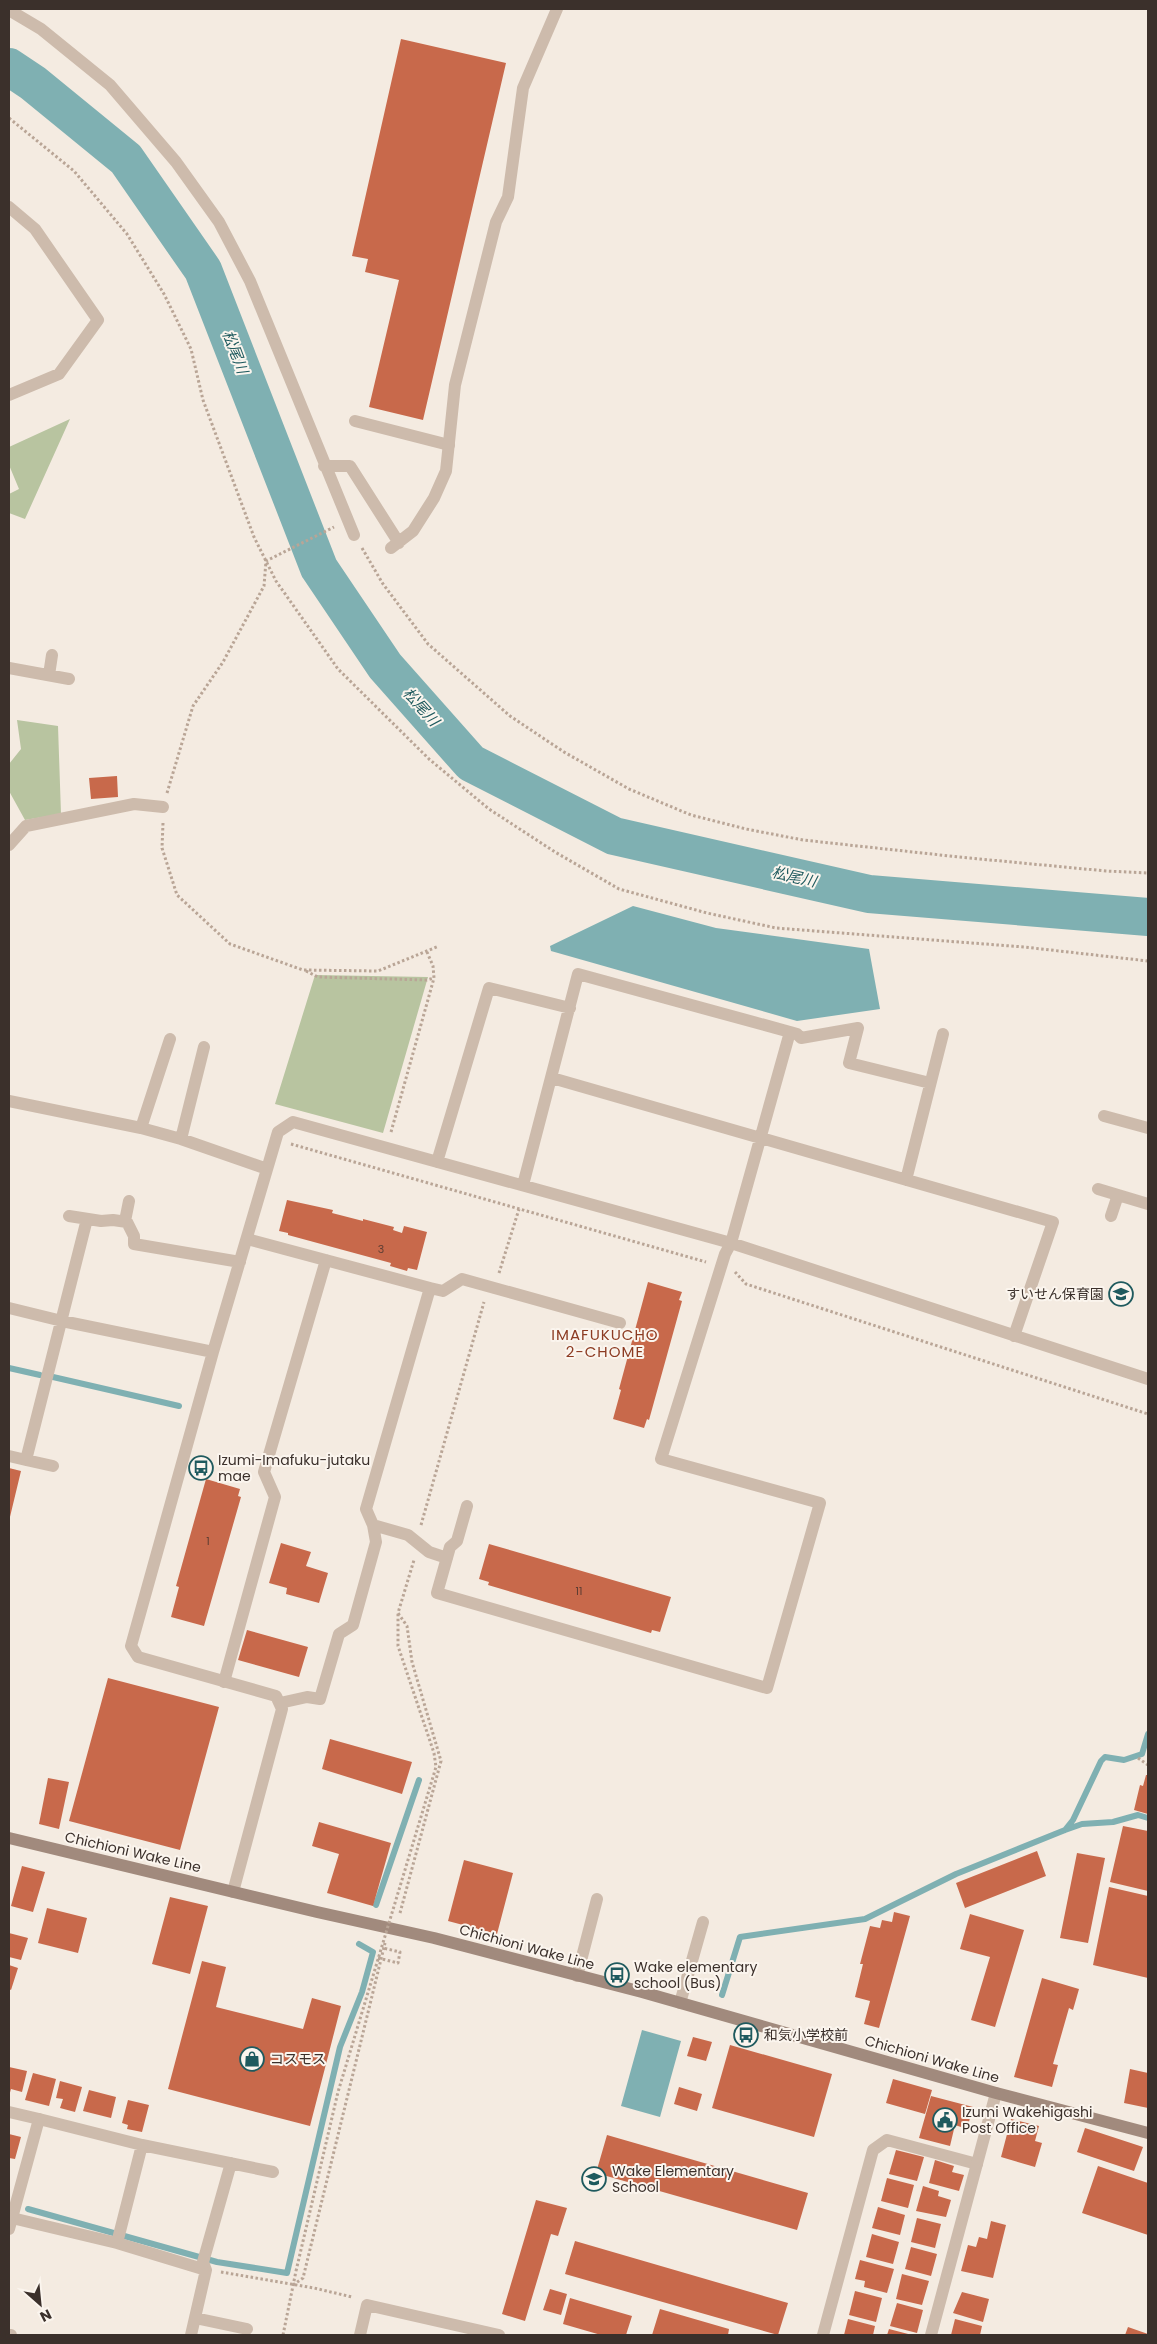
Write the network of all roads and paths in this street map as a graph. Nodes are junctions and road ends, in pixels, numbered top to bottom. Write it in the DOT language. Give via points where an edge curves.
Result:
graph roads {
  1 [pos="557,9"];
  2 [pos="9,10"];
  3 [pos="9,118"];
  4 [pos="9,207"];
  5 [pos="9,395"];
  6 [pos="355,422"];
  7 [pos="449,445"];
  8 [pos="324,466"];
  9 [pos="347,520"];
  10 [pos="354,535"];
  11 [pos="266,561"];
  12 [pos="52,655"];
  13 [pos="9,668"];
  14 [pos="49,676"];
  15 [pos="69,679"];
  16 [pos="163,807"];
  17 [pos="9,845"];
  18 [pos="1148,873"];
  19 [pos="439,946"];
  20 [pos="427,952"];
  21 [pos="1148,961"];
  22 [pos="303,970"];
  23 [pos="434,978"];
  24 [pos="570,1008"];
  25 [pos="790,1032"];
  26 [pos="942,1034"];
  27 [pos="170,1039"];
  28 [pos="204,1047"];
  29 [pos="552,1078"];
  30 [pos="930,1083"];
  31 [pos="9,1101"];
  32 [pos="1104,1116"];
  33 [pos="141,1128"];
  34 [pos="1148,1128"];
  35 [pos="391,1133"];
  36 [pos="760,1138"];
  37 [pos="181,1139"];
  38 [pos="287,1154"];
  39 [pos="437,1162"];
  40 [pos="267,1169"];
  41 [pos="906,1180"];
  42 [pos="523,1185"];
  43 [pos="1098,1189"];
  44 [pos="1118,1195"];
  45 [pos="129,1201"];
  46 [pos="1148,1204"];
  47 [pos="519,1209"];
  48 [pos="69,1216"];
  49 [pos="1111,1216"];
  50 [pos="87,1219"];
  51 [pos="125,1221"];
  52 [pos="247,1239"];
  53 [pos="731,1243"];
  54 [pos="326,1260"];
  55 [pos="240,1262"];
  56 [pos="721,1266"];
  57 [pos="430,1288"];
  58 [pos="494,1288"];
  59 [pos="10,1310"];
  60 [pos="62,1322"];
  61 [pos="620,1323"];
  62 [pos="1014,1336"];
  63 [pos="213,1352"];
  64 [pos="1148,1379"];
  65 [pos="1148,1414"];
  66 [pos="9,1456"];
  67 [pos="26,1460"];
  68 [pos="53,1466"];
  69 [pos="467,1506"];
  70 [pos="373,1526"];
  71 [pos="418,1545"];
  72 [pos="447,1558"];
  73 [pos="398,1613"];
  74 [pos="224,1682"];
  75 [pos="280,1703"];
  76 [pos="1138,1758"];
  77 [pos="1148,1765"];
  78 [pos="9,1838"];
  79 [pos="233,1892"];
  80 [pos="597,1899"];
  81 [pos="703,1922"];
  82 [pos="396,1929"];
  83 [pos="385,1941"];
  84 [pos="383,1948"];
  85 [pos="378,1958"];
  86 [pos="577,1976"];
  87 [pos="680,2003"];
  88 [pos="996,2092"];
  89 [pos="9,2112"];
  90 [pos="39,2119"];
  91 [pos="1148,2133"];
  92 [pos="142,2145"];
  93 [pos="231,2163"];
  94 [pos="977,2164"];
  95 [pos="273,2172"];
  96 [pos="10,2224"];
  97 [pos="118,2237"];
  98 [pos="205,2262"];
  99 [pos="293,2285"];
  100 [pos="367,2305"];
  101 [pos="195,2318"];
  102 [pos="247,2329"];
  103 [pos="471,2332"];
  104 [pos="191,2335"];
  105 [pos="283,2335"];
  106 [pos="360,2335"];
  107 [pos="500,2335"];
  108 [pos="823,2335"];
  109 [pos="931,2335"];
  1 -- 7 [label="street" via="523,88 508,197 496,222 455,385"];
  2 -- 8 [label="street" via="41,29 110,85 176,162 219,222 253,289"];
  3 -- 11 [label="path" via="74,172 127,234 164,294 191,349 203,400"];
  4 -- 5 [label="street" via="35,229 98,320 59,374"];
  6 -- 7 [label="street"];
  7 -- 8 [label="street" via="446,471 434,498 413,530 395,546 350,466"];
  8 -- 9 [label="street"];
  9 -- 10 [label="street"];
  9 -- 11 [label="path"];
  10 -- 18 [label="path" via="383,584 428,644 510,716 564,752 691,816 803,840"];
  11 -- 16 [label="path" via="264,586 223,662 194,706"];
  11 -- 21 [label="path" via="276,581 338,669 429,759 489,809 619,889 776,928 1024,947"];
  12 -- 14 [label="street"];
  13 -- 14 [label="street"];
  14 -- 15 [label="street"];
  16 -- 17 [label="street" via="134,804 26,826"];
  16 -- 22 [label="path" via="162,848 177,894 230,944"];
  19 -- 20 [label="path"];
  20 -- 22 [label="path" via="378,971"];
  20 -- 23 [label="path"];
  22 -- 23 [label="path" via="318,977"];
  23 -- 35 [label="path"];
  24 -- 25 [label="street" via="578,974"];
  24 -- 29 [label="street"];
  24 -- 39 [label="street" via="489,988"];
  25 -- 30 [label="street" via="801,1038 858,1028 849,1063"];
  25 -- 36 [label="street"];
  26 -- 30 [label="street"];
  27 -- 33 [label="street"];
  28 -- 37 [label="street"];
  29 -- 36 [label="street"];
  29 -- 42 [label="street"];
  30 -- 41 [label="street"];
  31 -- 33 [label="street"];
  32 -- 34 [label="street"];
  33 -- 37 [label="street"];
  36 -- 41 [label="street"];
  36 -- 53 [label="street"];
  37 -- 40 [label="street"];
  38 -- 47 [label="path" via="290,1144"];
  39 -- 40 [label="street" via="293,1122 278,1132"];
  39 -- 42 [label="street"];
  40 -- 52 [label="street"];
  41 -- 62 [label="street" via="1053,1222"];
  42 -- 53 [label="street"];
  43 -- 44 [label="street"];
  44 -- 46 [label="street"];
  44 -- 49 [label="street"];
  45 -- 51 [label="street"];
  47 -- 56 [label="path"];
  47 -- 58 [label="path"];
  48 -- 50 [label="street"];
  50 -- 51 [label="street"];
  50 -- 60 [label="street"];
  51 -- 55 [label="street" via="134,1236 134,1244"];
  52 -- 54 [label="street"];
  52 -- 55 [label="street"];
  53 -- 56 [label="street"];
  53 -- 62 [label="street"];
  54 -- 57 [label="street"];
  54 -- 74 [label="street" via="264,1472 275,1497"];
  55 -- 63 [label="street"];
  56 -- 65 [label="path" via="733,1269 746,1284"];
  56 -- 72 [label="street" via="661,1459 820,1502 767,1688 437,1592"];
  57 -- 58 [label="street" via="442,1291 462,1280"];
  57 -- 70 [label="street" via="366,1510"];
  58 -- 61 [label="street"];
  58 -- 71 [label="path" via="485,1297 420,1527"];
  59 -- 60 [label="street"];
  60 -- 63 [label="street"];
  60 -- 67 [label="street"];
  62 -- 64 [label="street"];
  63 -- 74 [label="street" via="131,1646 138,1657"];
  66 -- 67 [label="street"];
  67 -- 68 [label="street"];
  69 -- 72 [label="street" via="457,1541 450,1547"];
  70 -- 71 [label="street" via="408,1536"];
  70 -- 75 [label="street" via="376,1542 353,1625 339,1634 320,1699 307,1697"];
  71 -- 72 [label="street"];
  71 -- 73 [label="path"];
  73 -- 82 [label="path" via="407,1626 412,1662 441,1761"];
  73 -- 85 [label="path, bridge" via="398,1646 436,1767"];
  74 -- 75 [label="street" via="276,1696"];
  75 -- 79 [label="street" via="282,1709"];
  76 -- 77 [label="path"];
  78 -- 79 [label="main road, Chichioni Wake Line"];
  79 -- 82 [label="main road, Chichioni Wake Line"];
  80 -- 86 [label="street"];
  81 -- 87 [label="street"];
  82 -- 86 [label="main road, Chichioni Wake Line"];
  83 -- 84 [label="path"];
  84 -- 85 [label="path, bridge" via="400,1952 398,1963"];
  84 -- 99 [label="path" via="303,2278"];
  85 -- 99 [label="path, bridge" via="338,2092"];
  86 -- 87 [label="main road, Chichioni Wake Line"];
  87 -- 88 [label="main road, Chichioni Wake Line"];
  88 -- 91 [label="main road, Chichioni Wake Line"];
  88 -- 94 [label="street"];
  89 -- 90 [label="street"];
  90 -- 92 [label="street"];
  90 -- 96 [label="street"];
  92 -- 93 [label="street"];
  92 -- 97 [label="street"];
  93 -- 95 [label="street"];
  93 -- 98 [label="street"];
  94 -- 108 [label="street" via="887,2140 873,2150"];
  94 -- 109 [label="street"];
  96 -- 97 [label="street"];
  97 -- 98 [label="street"];
  98 -- 99 [label="path"];
  98 -- 101 [label="street"];
  99 -- 100 [label="path" via="358,2298"];
  99 -- 105 [label="path"];
  100 -- 103 [label="street"];
  100 -- 106 [label="street"];
  101 -- 102 [label="street"];
  101 -- 104 [label="street"];
  103 -- 107 [label="street"];
}
